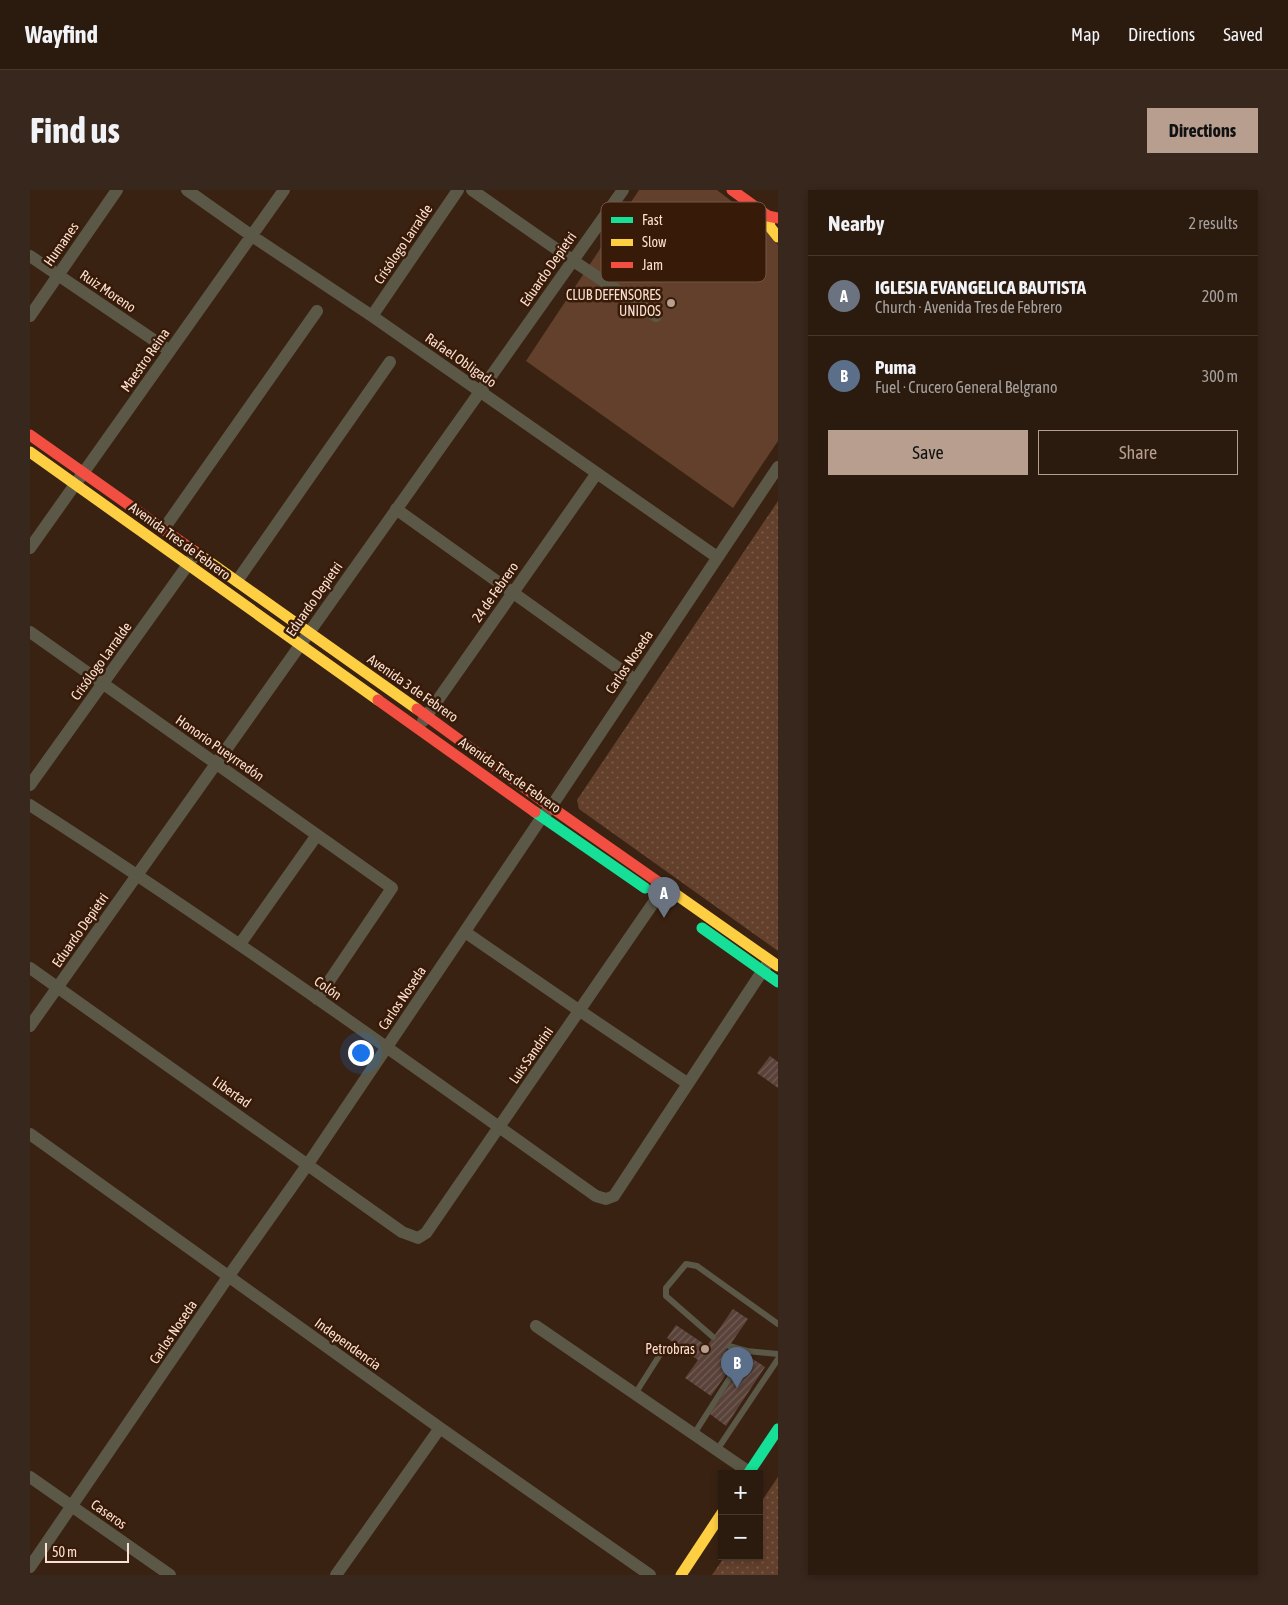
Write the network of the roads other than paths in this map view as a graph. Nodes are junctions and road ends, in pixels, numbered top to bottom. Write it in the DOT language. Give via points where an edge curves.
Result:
graph roads {
  1 [pos="117,190"];
  2 [pos="187,190"];
  3 [pos="284,190"];
  4 [pos="458,190"];
  5 [pos="472,190"];
  6 [pos="623,190"];
  7 [pos="732,190"];
  8 [pos="614,202"];
  9 [pos="750,202"];
  10 [pos="773,217"];
  11 [pos="601,220"];
  12 [pos="252,236"];
  13 [pos="778,236"];
  14 [pos="30,256"];
  15 [pos="572,260"];
  16 [pos="58,276"];
  17 [pos="601,279"];
  18 [pos="605,282"];
  19 [pos="317,311"];
  20 [pos="30,316"];
  21 [pos="372,316"];
  22 [pos="656,316"];
  23 [pos="170,351"];
  24 [pos="390,362"];
  25 [pos="480,391"];
  26 [pos="30,435"];
  27 [pos="30,452"];
  28 [pos="778,467"];
  29 [pos="84,472"];
  30 [pos="596,473"];
  31 [pos="75,484"];
  32 [pos="396,509"];
  33 [pos="163,530"];
  34 [pos="30,548"];
  35 [pos="196,553"];
  36 [pos="717,557"];
  37 [pos="188,566"];
  38 [pos="237,581"];
  39 [pos="513,592"];
  40 [pos="30,632"];
  41 [pos="308,633"];
  42 [pos="300,644"];
  43 [pos="635,680"];
  44 [pos="103,684"];
  45 [pos="427,716"];
  46 [pos="418,728"];
  47 [pos="216,763"];
  48 [pos="30,786"];
  49 [pos="30,805"];
  50 [pos="551,806"];
  51 [pos="542,817"];
  52 [pos="317,835"];
  53 [pos="138,874"];
  54 [pos="664,895"];
  55 [pos="690,920"];
  56 [pos="465,932"];
  57 [pos="240,944"];
  58 [pos="774,963"];
  59 [pos="30,968"];
  60 [pos="762,971"];
  61 [pos="778,982"];
  62 [pos="57,988"];
  63 [pos="317,999"];
  64 [pos="580,1011"];
  65 [pos="30,1026"];
  66 [pos="387,1048"];
  67 [pos="687,1083"];
  68 [pos="499,1127"];
  69 [pos="30,1134"];
  70 [pos="308,1164"];
  71 [pos="418,1238"];
  72 [pos="228,1277"];
  73 [pos="778,1324"];
  74 [pos="536,1326"];
  75 [pos="714,1337"];
  76 [pos="729,1346"];
  77 [pos="747,1352"];
  78 [pos="661,1353"];
  79 [pos="778,1354"];
  80 [pos="778,1359"];
  81 [pos="635,1394"];
  82 [pos="440,1428"];
  83 [pos="778,1429"];
  84 [pos="694,1434"];
  85 [pos="717,1450"];
  86 [pos="745,1470"];
  87 [pos="751,1470"];
  88 [pos="30,1477"];
  89 [pos="72,1507"];
  90 [pos="721,1515"];
  91 [pos="30,1568"];
  92 [pos="170,1575"];
  93 [pos="336,1575"];
  94 [pos="650,1575"];
  95 [pos="681,1575"];
  1 -- 16 [label="street, Humanes"];
  2 -- 12 [label="street, Rafael Obligado"];
  3 -- 12 [label="street, Maestro Reina"];
  4 -- 21 [label="street, Crisólogo Larralde"];
  5 -- 15 [label="street"];
  6 -- 8 [label="street, Eduardo Depietri"];
  7 -- 9 [label="main road"];
  10 -- 13 [label="main road" via="770,227"];
  11 -- 15 [label="street, Eduardo Depietri"];
  12 -- 21 [label="street, Rafael Obligado"];
  12 -- 23 [label="street, Maestro Reina"];
  14 -- 16 [label="street, Ruiz Moreno"];
  15 -- 17 [label="street"];
  15 -- 25 [label="street, Eduardo Depietri"];
  16 -- 20 [label="street, Humanes"];
  16 -- 23 [label="street, Ruiz Moreno"];
  18 -- 22 [label="street"];
  19 -- 33 [label="street"];
  21 -- 25 [label="street, Rafael Obligado"];
  23 -- 29 [label="street, Maestro Reina"];
  24 -- 38 [label="street"];
  25 -- 30 [label="street, Rafael Obligado"];
  25 -- 32 [label="street, Eduardo Depietri"];
  26 -- 29 [label="main road, Avenida 3 de Febrero"];
  27 -- 31 [label="main road, Avenida Tres de Febrero"];
  28 -- 36 [label="street, Carlos Noseda"];
  29 -- 31 [label="street, Maestro Reina"];
  29 -- 33 [label="main road, Avenida 3 de Febrero"];
  30 -- 36 [label="street, Rafael Obligado"];
  30 -- 39 [label="street, 24 de Febrero"];
  31 -- 34 [label="street, Maestro Reina"];
  31 -- 37 [label="main road, Avenida Tres de Febrero"];
  32 -- 39 [label="street"];
  32 -- 41 [label="street, Eduardo Depietri"];
  33 -- 35 [label="main road, Avenida 3 de Febrero"];
  35 -- 37 [label="street, Crisólogo Larralde"];
  35 -- 38 [label="main road, Avenida 3 de Febrero"];
  36 -- 43 [label="street, Carlos Noseda"];
  37 -- 42 [label="main road, Avenida Tres de Febrero"];
  37 -- 44 [label="street, Crisólogo Larralde"];
  38 -- 41 [label="main road, Avenida 3 de Febrero"];
  39 -- 43 [label="street"];
  39 -- 45 [label="street, 24 de Febrero"];
  40 -- 44 [label="street, Honorio Pueyrredón"];
  41 -- 42 [label="street, Eduardo Depietri"];
  41 -- 45 [label="main road, Avenida 3 de Febrero"];
  42 -- 46 [label="main road, Avenida Tres de Febrero"];
  42 -- 47 [label="street, Eduardo Depietri"];
  43 -- 50 [label="street, Carlos Noseda"];
  44 -- 47 [label="street, Honorio Pueyrredón"];
  44 -- 48 [label="street, Crisólogo Larralde"];
  45 -- 46 [label="street, 24 de Febrero"];
  45 -- 50 [label="main road, Avenida 3 de Febrero"];
  46 -- 51 [label="main road, Avenida Tres de Febrero"];
  47 -- 52 [label="street, Honorio Pueyrredón"];
  47 -- 53 [label="street, Eduardo Depietri"];
  49 -- 53 [label="street, Colón"];
  50 -- 51 [label="street, Carlos Noseda"];
  50 -- 54 [label="main road, Avenida 3 de Febrero"];
  51 -- 54 [label="main road, Avenida Tres de Febrero"];
  51 -- 56 [label="street, Carlos Noseda"];
  52 -- 57 [label="street"];
  52 -- 63 [label="street, Honorio Pueyrredón" via="392,888"];
  53 -- 57 [label="street, Colón"];
  53 -- 62 [label="street, Eduardo Depietri"];
  54 -- 58 [label="main road, Avenida 3 de Febrero"];
  54 -- 64 [label="street, Luis Sandrini"];
  55 -- 60 [label="main road"];
  56 -- 64 [label="street"];
  56 -- 66 [label="street, Carlos Noseda"];
  57 -- 63 [label="street, Colón"];
  58 -- 60 [label="street"];
  59 -- 62 [label="street, Libertad"];
  60 -- 61 [label="main road"];
  60 -- 67 [label="street"];
  62 -- 65 [label="street, Eduardo Depietri"];
  62 -- 70 [label="street, Libertad"];
  63 -- 66 [label="street, Colón"];
  64 -- 67 [label="street"];
  64 -- 68 [label="street, Luis Sandrini"];
  66 -- 68 [label="street, Colón"];
  66 -- 70 [label="street, Carlos Noseda"];
  67 -- 68 [label="street, Colón" via="614,1196 606,1199 596,1196"];
  68 -- 71 [label="street, Luis Sandrini" via="426,1233"];
  69 -- 72 [label="street, Independencia"];
  70 -- 71 [label="street, Libertad" via="402,1232"];
  70 -- 72 [label="street, Carlos Noseda"];
  72 -- 82 [label="street, Independencia"];
  72 -- 89 [label="street, Carlos Noseda"];
  73 -- 75 [label="lane" via="697,1266 686,1264 666,1288 666,1296"];
  74 -- 81 [label="street"];
  76 -- 77 [label="lane"];
  77 -- 79 [label="lane"];
  77 -- 84 [label="lane"];
  78 -- 81 [label="lane"];
  80 -- 85 [label="lane"];
  81 -- 84 [label="street"];
  82 -- 93 [label="street"];
  82 -- 94 [label="street, Independencia"];
  83 -- 87 [label="main road"];
  84 -- 85 [label="street"];
  85 -- 86 [label="street"];
  88 -- 89 [label="street, Caseros"];
  89 -- 91 [label="street, Carlos Noseda"];
  89 -- 92 [label="street, Caseros"];
  90 -- 95 [label="main road"];
}
